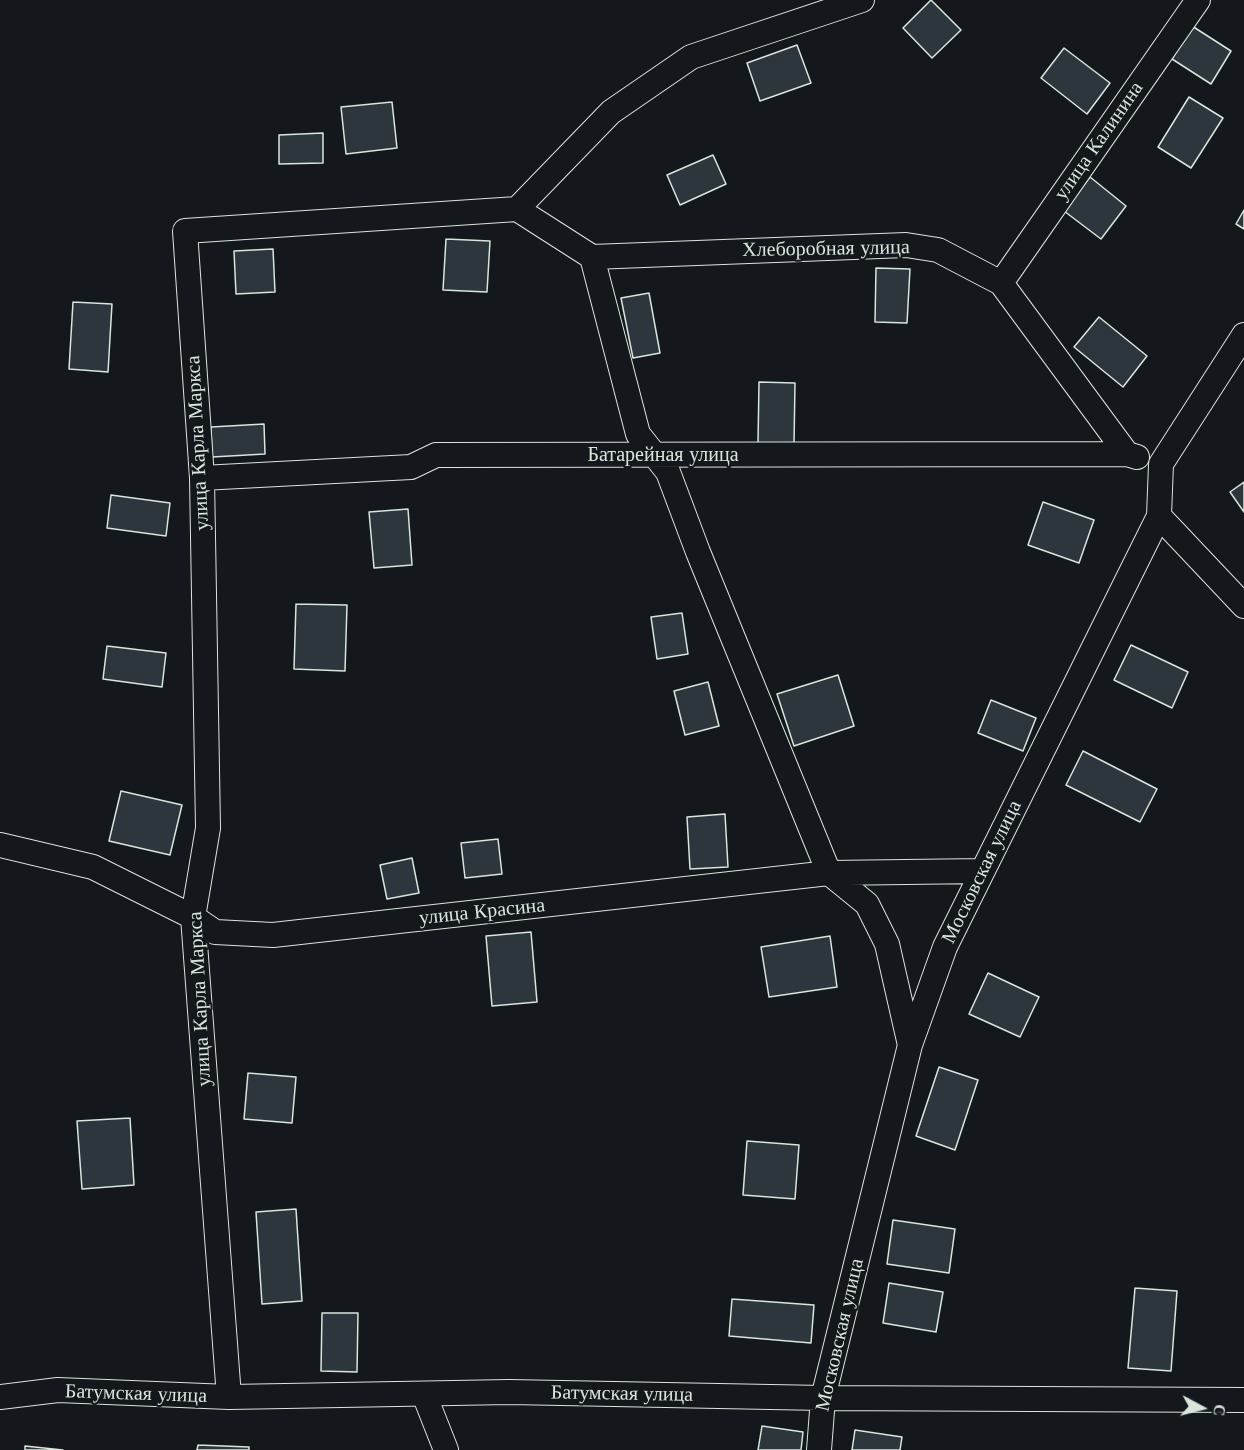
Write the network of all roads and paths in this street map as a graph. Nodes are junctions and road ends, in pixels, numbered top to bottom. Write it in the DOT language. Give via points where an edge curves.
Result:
graph roads {
  1 [pos="862,0"];
  2 [pos="1198,0"];
  3 [pos="517,209"];
  4 [pos="592,257"];
  5 [pos="1000,283"];
  6 [pos="1244,335"];
  7 [pos="652,454"];
  8 [pos="1127,454"];
  9 [pos="1161,464"];
  10 [pos="202,478"];
  11 [pos="1159,516"];
  12 [pos="1244,606"];
  13 [pos="0,845"];
  14 [pos="982,871"];
  15 [pos="829,873"];
  16 [pos="193,917"];
  17 [pos="910,1045"];
  18 [pos="424,1394"];
  19 [pos="0,1397"];
  20 [pos="229,1397"];
  21 [pos="822,1398"];
  22 [pos="1244,1400"];
  23 [pos="446,1450"];
  24 [pos="819,1450"];
  1 -- 3 [label="street" via="691,57 610,112"];
  2 -- 5 [label="street, улица Калинина"];
  3 -- 4 [label="street"];
  3 -- 10 [label="street, улица Карла Маркса" via="185,231"];
  4 -- 5 [label="street, Хлеборобная улица" via="906,245 938,250"];
  4 -- 7 [label="street" via="638,434"];
  5 -- 8 [label="street, Хлеборобная улица"];
  6 -- 9 [label="street"];
  7 -- 8 [label="street, Батарейная улица"];
  7 -- 10 [label="street, Батарейная улица" via="436,455 411,467"];
  7 -- 15 [label="street" via="668,472"];
  8 -- 9 [label="street"];
  9 -- 11 [label="street, Московская улица"];
  10 -- 16 [label="street, улица Карла Маркса" via="208,828"];
  11 -- 12 [label="street"];
  11 -- 14 [label="street, Московская улица"];
  13 -- 16 [label="street, улица Красина" via="93,867"];
  14 -- 15 [label="street, улица Красина"];
  14 -- 17 [label="street, Московская улица" via="945,947"];
  15 -- 16 [label="street, улица Красина" via="273,935 215,932"];
  15 -- 17 [label="street" via="867,904 887,944"];
  16 -- 20 [label="street, улица Карла Маркса"];
  17 -- 21 [label="street, Московская улица"];
  18 -- 20 [label="street, Батумская улица"];
  18 -- 21 [label="street, Батумская улица"];
  18 -- 23 [label="street"];
  19 -- 20 [label="street, Батумская улица" via="58,1390"];
  21 -- 22 [label="street, Батумская улица"];
  21 -- 24 [label="street, Московская улица"];
}
